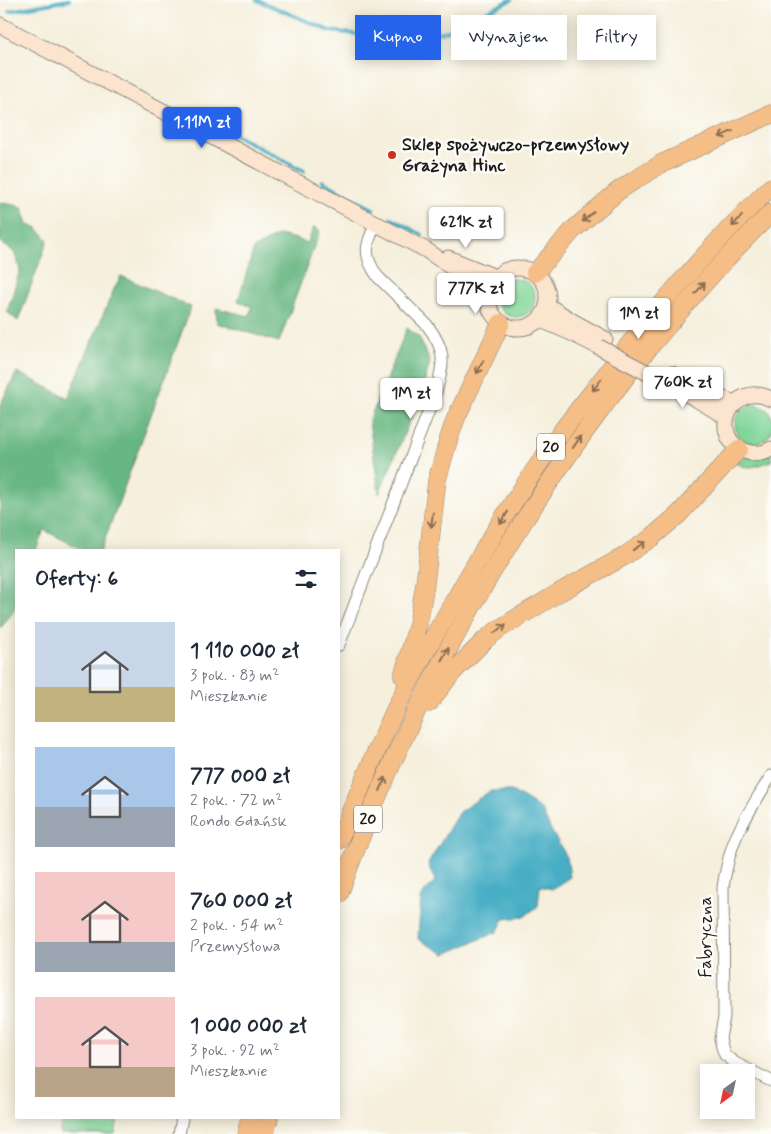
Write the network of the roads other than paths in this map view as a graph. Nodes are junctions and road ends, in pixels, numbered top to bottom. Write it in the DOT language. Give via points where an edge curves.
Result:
graph roads {
  1 [pos="0,25"];
  2 [pos="771,114"];
  3 [pos="771,187"];
  4 [pos="771,213"];
  5 [pos="376,224"];
  6 [pos="426,250"];
  7 [pos="534,273"];
  8 [pos="496,277"];
  9 [pos="488,292"];
  10 [pos="547,305"];
  11 [pos="539,319"];
  12 [pos="501,322"];
  13 [pos="602,343"];
  14 [pos="656,372"];
  15 [pos="771,399"];
  16 [pos="734,403"];
  17 [pos="726,417"];
  18 [pos="738,449"];
  19 [pos="771,449"];
  20 [pos="340,642"];
  21 [pos="381,742"];
  22 [pos="400,745"];
  23 [pos="771,776"];
  24 [pos="340,838"];
  25 [pos="340,891"];
  26 [pos="771,1081"];
  27 [pos="182,1119"];
  28 [pos="250,1119"];
  29 [pos="269,1119"];
  30 [pos="179,1134"];
  31 [pos="246,1134"];
  32 [pos="264,1134"];
  1 -- 5 [label="main road"];
  2 -- 7 [label="main road, one-way" via="661,164 618,191 574,229"];
  3 -- 21 [label="main road, 20, one-way" via="708,251 652,315 551,446 472,569 421,660"];
  22 -- 4 [label="main road, 20, one-way" via="483,587 544,489 666,327"];
  5 -- 6 [label="main road"];
  5 -- 20 [label="street" via="368,242 367,255 372,268 428,325 440,344 442,370"];
  6 -- 8 [label="main road"];
  6 -- 9 [label="main road"];
  7 -- 8 [label="main road" via="518,268"];
  7 -- 10 [label="main road" via="546,287"];
  8 -- 9 [label="main road"];
  9 -- 12 [label="main road" via="490,309"];
  10 -- 11 [label="main road"];
  10 -- 13 [label="main road"];
  11 -- 12 [label="main road" via="517,328"];
  11 -- 13 [label="main road"];
  12 -- 21 [label="main road, one-way" via="449,438 437,480 418,624"];
  13 -- 14 [label="main road"];
  14 -- 16 [label="main road"];
  14 -- 17 [label="main road"];
  15 -- 16 [label="main road" via="756,394"];
  16 -- 17 [label="main road"];
  17 -- 18 [label="main road" via="727,435"];
  18 -- 19 [label="main road" via="754,454"];
  22 -- 18 [label="main road, one-way" via="451,674 486,639 651,538 678,515"];
  21 -- 24 [label="main road, 20"];
  25 -- 22 [label="main road, 20, one-way"];
  23 -- 26 [label="street, Fabryczna" via="739,830 725,876 724,1017 720,1038 725,1055"];
  27 -- 30 [label="street"];
  28 -- 31 [label="main road"];
  29 -- 32 [label="main road"];
}
